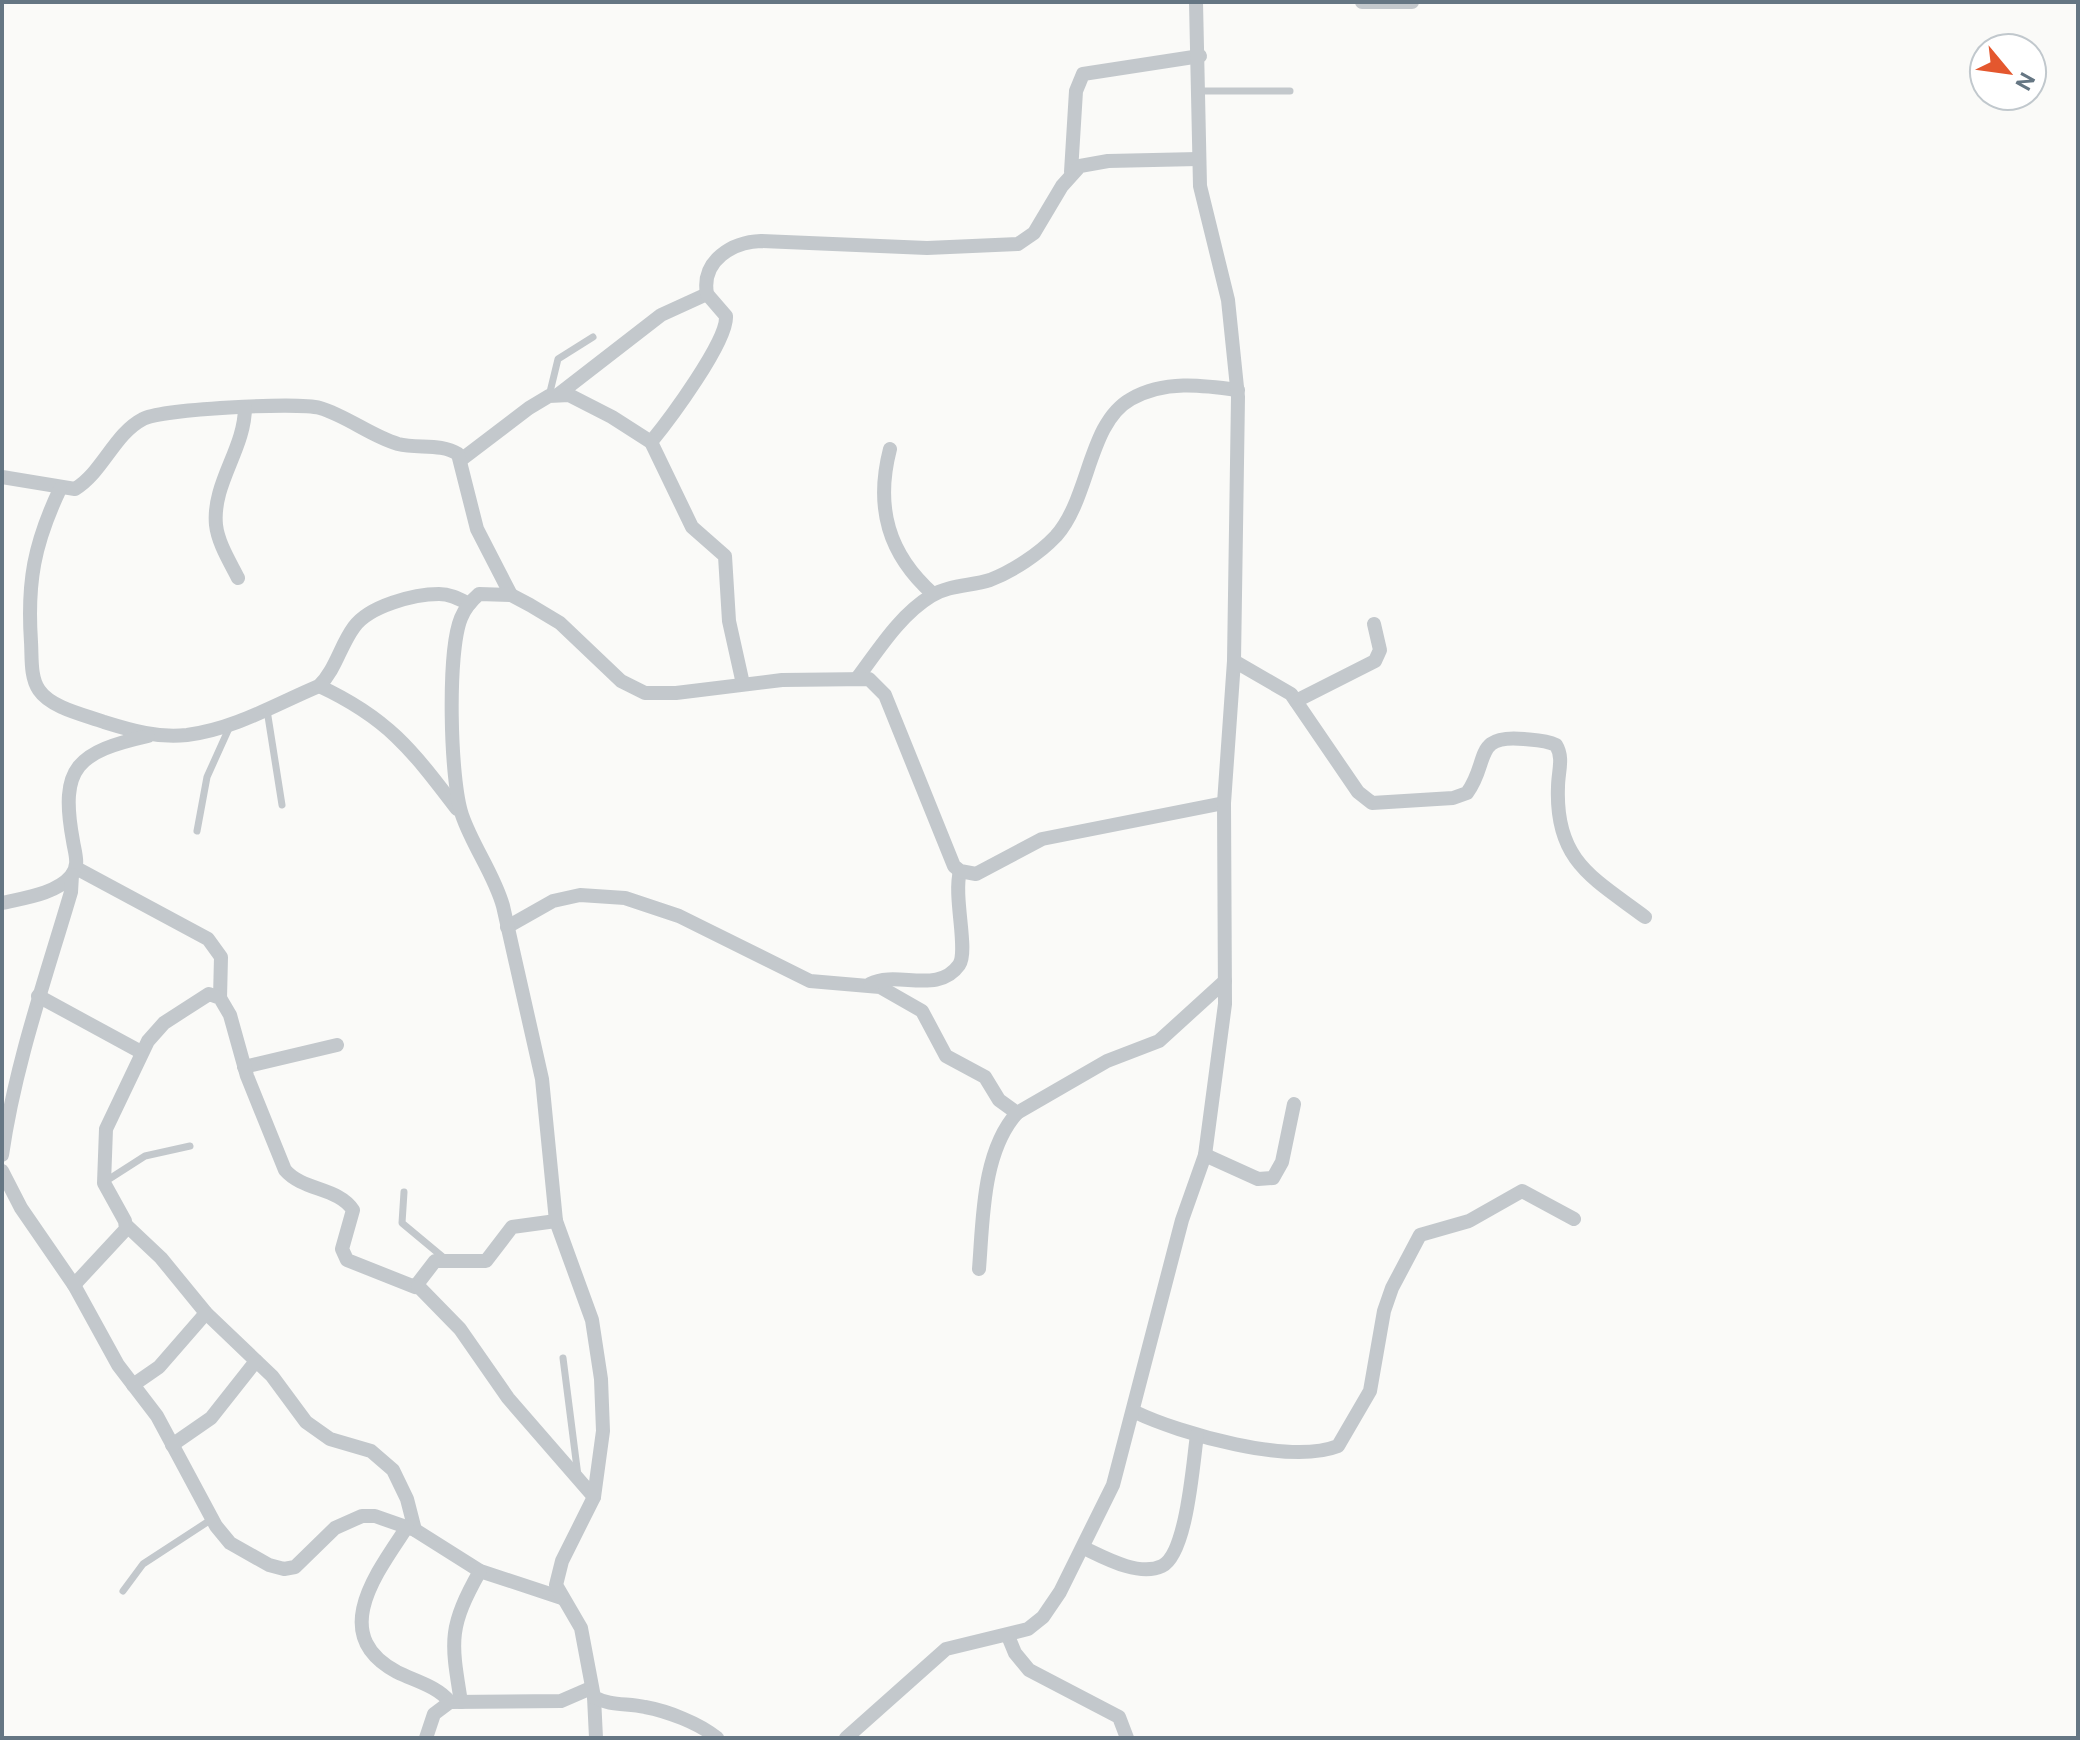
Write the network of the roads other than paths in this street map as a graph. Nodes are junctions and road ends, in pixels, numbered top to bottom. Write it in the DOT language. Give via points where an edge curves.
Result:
graph roads {
  1 [pos="1196,2"];
  2 [pos="1362,2"];
  3 [pos="1412,2"];
  4 [pos="1200,56"];
  5 [pos="1200,91"];
  6 [pos="1290,91"];
  7 [pos="1198,159"];
  8 [pos="1071,172"];
  9 [pos="707,294"];
  10 [pos="593,337"];
  11 [pos="1238,390"];
  12 [pos="554,395"];
  13 [pos="245,407"];
  14 [pos="651,442"];
  15 [pos="890,449"];
  16 [pos="462,459"];
  17 [pos="2,477"];
  18 [pos="60,489"];
  19 [pos="238,578"];
  20 [pos="933,594"];
  21 [pos="511,595"];
  22 [pos="469,604"];
  23 [pos="1374,624"];
  24 [pos="1234,661"];
  25 [pos="858,677"];
  26 [pos="743,684"];
  27 [pos="319,686"];
  28 [pos="1296,701"];
  29 [pos="267,710"];
  30 [pos="231,724"];
  31 [pos="148,736"];
  32 [pos="1224,803"];
  33 [pos="282,805"];
  34 [pos="462,816"];
  35 [pos="197,831"];
  36 [pos="74,871"];
  37 [pos="960,871"];
  38 [pos="2,903"];
  39 [pos="1645,917"];
  40 [pos="507,927"];
  41 [pos="1225,981"];
  42 [pos="868,985"];
  43 [pos="38,996"];
  44 [pos="220,998"];
  45 [pos="337,1045"];
  46 [pos="141,1052"];
  47 [pos="244,1067"];
  48 [pos="1294,1104"];
  49 [pos="1017,1113"];
  50 [pos="190,1146"];
  51 [pos="2,1155"];
  52 [pos="1205,1155"];
  53 [pos="2,1171"];
  54 [pos="104,1183"];
  55 [pos="404,1192"];
  56 [pos="1574,1219"];
  57 [pos="556,1221"];
  58 [pos="126,1225"];
  59 [pos="445,1259"];
  60 [pos="979,1269"];
  61 [pos="74,1285"];
  62 [pos="418,1286"];
  63 [pos="206,1313"];
  64 [pos="563,1358"];
  65 [pos="256,1361"];
  66 [pos="133,1385"];
  67 [pos="1135,1412"];
  68 [pos="1197,1435"];
  69 [pos="172,1445"];
  70 [pos="579,1482"];
  71 [pos="594,1497"];
  72 [pos="212,1519"];
  73 [pos="411,1529"];
  74 [pos="1084,1548"];
  75 [pos="480,1571"];
  76 [pos="123,1591"];
  77 [pos="562,1598"];
  78 [pos="1008,1636"];
  79 [pos="592,1693"];
  80 [pos="456,1702"];
  81 [pos="426,1738"];
  82 [pos="596,1738"];
  83 [pos="717,1738"];
  84 [pos="846,1738"];
  85 [pos="1127,1738"];
  1 -- 4 [label="street"];
  2 -- 3 [label="street"];
  4 -- 5 [label="street"];
  4 -- 8 [label="street" via="1083,74 1076,91"];
  5 -- 6 [label="lane"];
  5 -- 7 [label="street"];
  7 -- 8 [label="street" via="1093,162"];
  7 -- 11 [label="street" via="1208,226 1228,300"];
  8 -- 9 [label="street" via="1034,233 1018,244 927,248 745,241 728,248 716,262"];
  9 -- 12 [label="street" via="661,315"];
  9 -- 14 [label="street" via="727,322 688,393"];
  10 -- 12 [label="lane" via="558,359"];
  11 -- 20 [label="street" via="1176,385 1132,398 1110,416 1077,503 1054,538 991,579"];
  11 -- 24 [label="street"];
  12 -- 14 [label="street" via="589,405"];
  12 -- 16 [label="street"];
  13 -- 16 [label="street" via="320,408 396,443 447,449"];
  13 -- 18 [label="street" via="143,418 92,477 75,489"];
  13 -- 19 [label="street" via="216,511 219,537"];
  14 -- 26 [label="street" via="692,527 725,556 731,635"];
  15 -- 20 [label="street" via="882,489 887,529 910,571"];
  16 -- 21 [label="street" via="477,529"];
  17 -- 18 [label="street" via="32,479"];
  18 -- 31 [label="street" via="40,532 31,570 32,671 38,688 71,710"];
  20 -- 25 [label="street" via="893,631"];
  21 -- 22 [label="street" via="479,594"];
  21 -- 26 [label="street" via="560,623 633,689 660,694"];
  22 -- 27 [label="street" via="436,594 369,613 354,627"];
  22 -- 34 [label="street" via="460,620 455,671 453,756"];
  23 -- 28 [label="street" via="1380,650 1375,661"];
  24 -- 28 [label="street" via="1278,684"];
  24 -- 32 [label="street"];
  25 -- 26 [label="street"];
  25 -- 37 [label="street" via="878,685 885,695 947,852"];
  27 -- 29 [label="street"];
  27 -- 34 [label="street" via="359,706 402,739"];
  28 -- 39 [label="street" via="1363,799 1372,803 1467,793 1487,746 1498,739 1556,745 1561,756 1559,809 1571,856"];
  29 -- 30 [label="street"];
  29 -- 33 [label="lane"];
  30 -- 31 [label="street" via="188,735"];
  30 -- 35 [label="lane" via="207,777"];
  31 -- 36 [label="street" via="107,745 73,774 66,800"];
  32 -- 37 [label="street" via="1042,839 976,874"];
  32 -- 41 [label="street"];
  34 -- 40 [label="street" via="497,885"];
  36 -- 38 [label="street" via="54,888"];
  36 -- 43 [label="street"];
  36 -- 44 [label="street" via="208,939 221,957"];
  37 -- 42 [label="street" via="956,906 964,953 953,973 937,980 881,980"];
  40 -- 42 [label="street" via="553,901 580,895 625,898 679,916 810,981"];
  40 -- 57 [label="street" via="542,1079"];
  41 -- 49 [label="street" via="1159,1041 1107,1061"];
  41 -- 52 [label="street" via="1218,1078"];
  42 -- 49 [label="street" via="922,1011 946,1056 985,1077 999,1100"];
  43 -- 46 [label="street"];
  43 -- 51 [label="street"];
  44 -- 46 [label="street" via="203,996 164,1023"];
  44 -- 47 [label="street"];
  45 -- 47 [label="street"];
  46 -- 54 [label="street" via="106,1129"];
  47 -- 62 [label="street" via="285,1170 297,1181 351,1205 344,1255 361,1267"];
  48 -- 52 [label="street" via="1282,1162 1273,1178 1250,1176"];
  49 -- 60 [label="street" via="988,1180"];
  50 -- 54 [label="lane" via="145,1156"];
  52 -- 67 [label="street" via="1182,1220"];
  53 -- 61 [label="street"];
  54 -- 58 [label="street"];
  55 -- 59 [label="lane" via="402,1223"];
  56 -- 68 [label="street" via="1522,1191 1469,1221 1420,1235 1384,1311 1370,1391 1338,1446 1309,1453"];
  57 -- 59 [label="street" via="512,1227 486,1261"];
  57 -- 71 [label="street" via="592,1320 601,1379 603,1431"];
  58 -- 61 [label="street" via="122,1236"];
  58 -- 63 [label="street"];
  59 -- 62 [label="street" via="435,1261"];
  61 -- 66 [label="street"];
  62 -- 70 [label="street" via="460,1329 508,1398"];
  63 -- 65 [label="street"];
  63 -- 66 [label="street" via="177,1349"];
  64 -- 70 [label="lane"];
  65 -- 69 [label="street" via="211,1418"];
  65 -- 73 [label="street" via="319,1432 371,1451 393,1470 407,1499"];
  66 -- 69 [label="street"];
  67 -- 68 [label="street"];
  67 -- 74 [label="street" via="1113,1485"];
  68 -- 74 [label="street" via="1183,1524 1170,1560 1161,1567 1134,1567"];
  69 -- 72 [label="street"];
  70 -- 71 [label="street"];
  71 -- 77 [label="street" via="557,1574"];
  72 -- 73 [label="street" via="230,1543 284,1569 300,1564 348,1520 375,1516"];
  72 -- 76 [label="lane" via="143,1564"];
  73 -- 75 [label="street"];
  73 -- 80 [label="street" via="368,1595 361,1635 379,1661"];
  74 -- 78 [label="street" via="1043,1617"];
  75 -- 77 [label="street"];
  75 -- 80 [label="street" via="454,1626"];
  77 -- 79 [label="street" via="581,1628"];
  78 -- 84 [label="street" via="946,1649"];
  78 -- 85 [label="street" via="1029,1670 1119,1717"];
  79 -- 80 [label="street" via="561,1701"];
  79 -- 82 [label="street"];
  79 -- 83 [label="street" via="607,1703 667,1714"];
  80 -- 81 [label="street" via="434,1714"];
}
